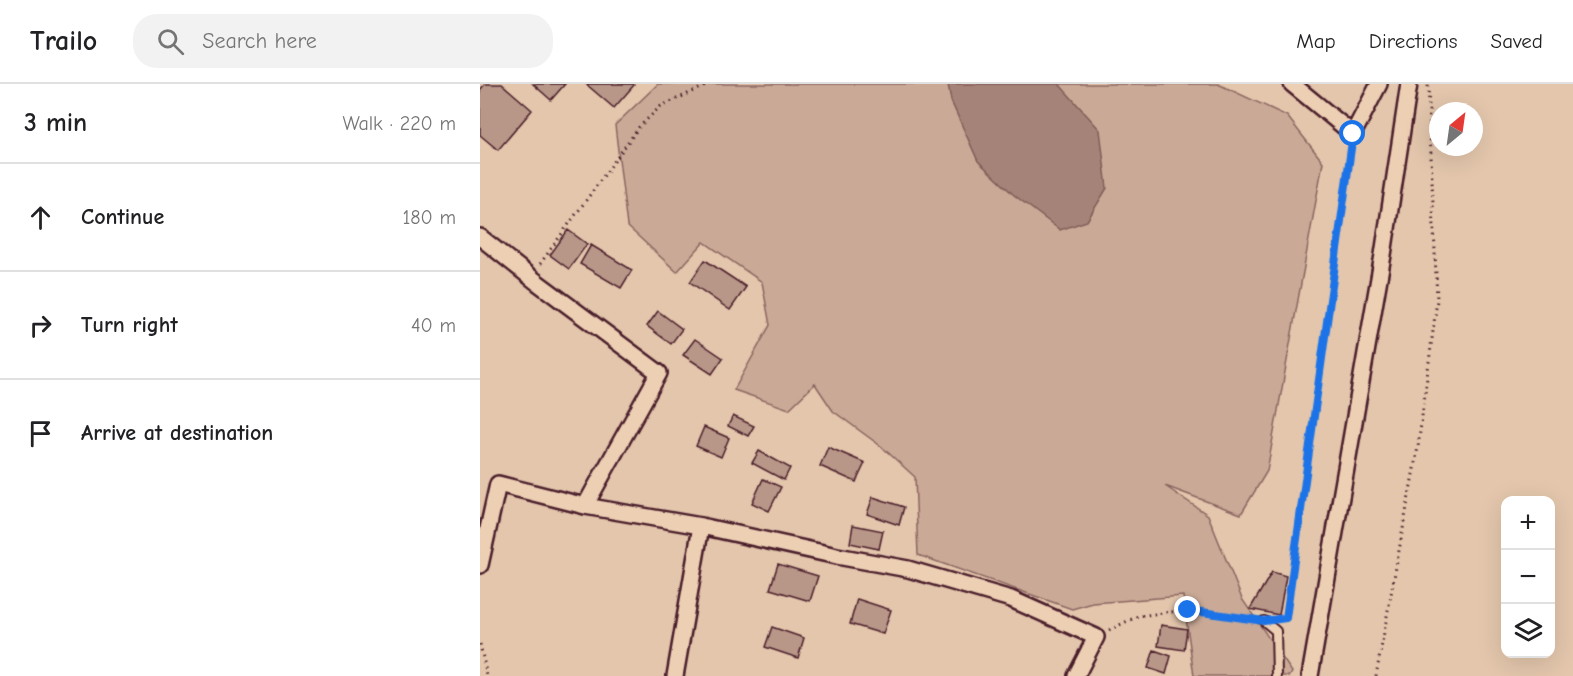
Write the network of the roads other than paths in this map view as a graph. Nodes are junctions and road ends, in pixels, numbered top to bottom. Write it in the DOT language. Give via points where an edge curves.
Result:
graph roads {
  1 [pos="1292,84"];
  2 [pos="1379,84"];
  3 [pos="1409,84"];
  4 [pos="480,237"];
  5 [pos="585,506"];
  6 [pos="700,526"];
  7 [pos="480,566"];
  8 [pos="1264,621"];
  9 [pos="675,676"];
  10 [pos="1076,676"];
  11 [pos="1277,676"];
  12 [pos="1310,676"];
  1 -- 2 [label="street" via="1353,134"];
  3 -- 12 [label="street"];
  4 -- 5 [label="street" via="660,373"];
  5 -- 6 [label="street"];
  5 -- 7 [label="street" via="498,484"];
  6 -- 9 [label="street"];
  6 -- 10 [label="street" via="908,569 1011,599 1096,637"];
  8 -- 11 [label="lane" via="1276,631"];
}
